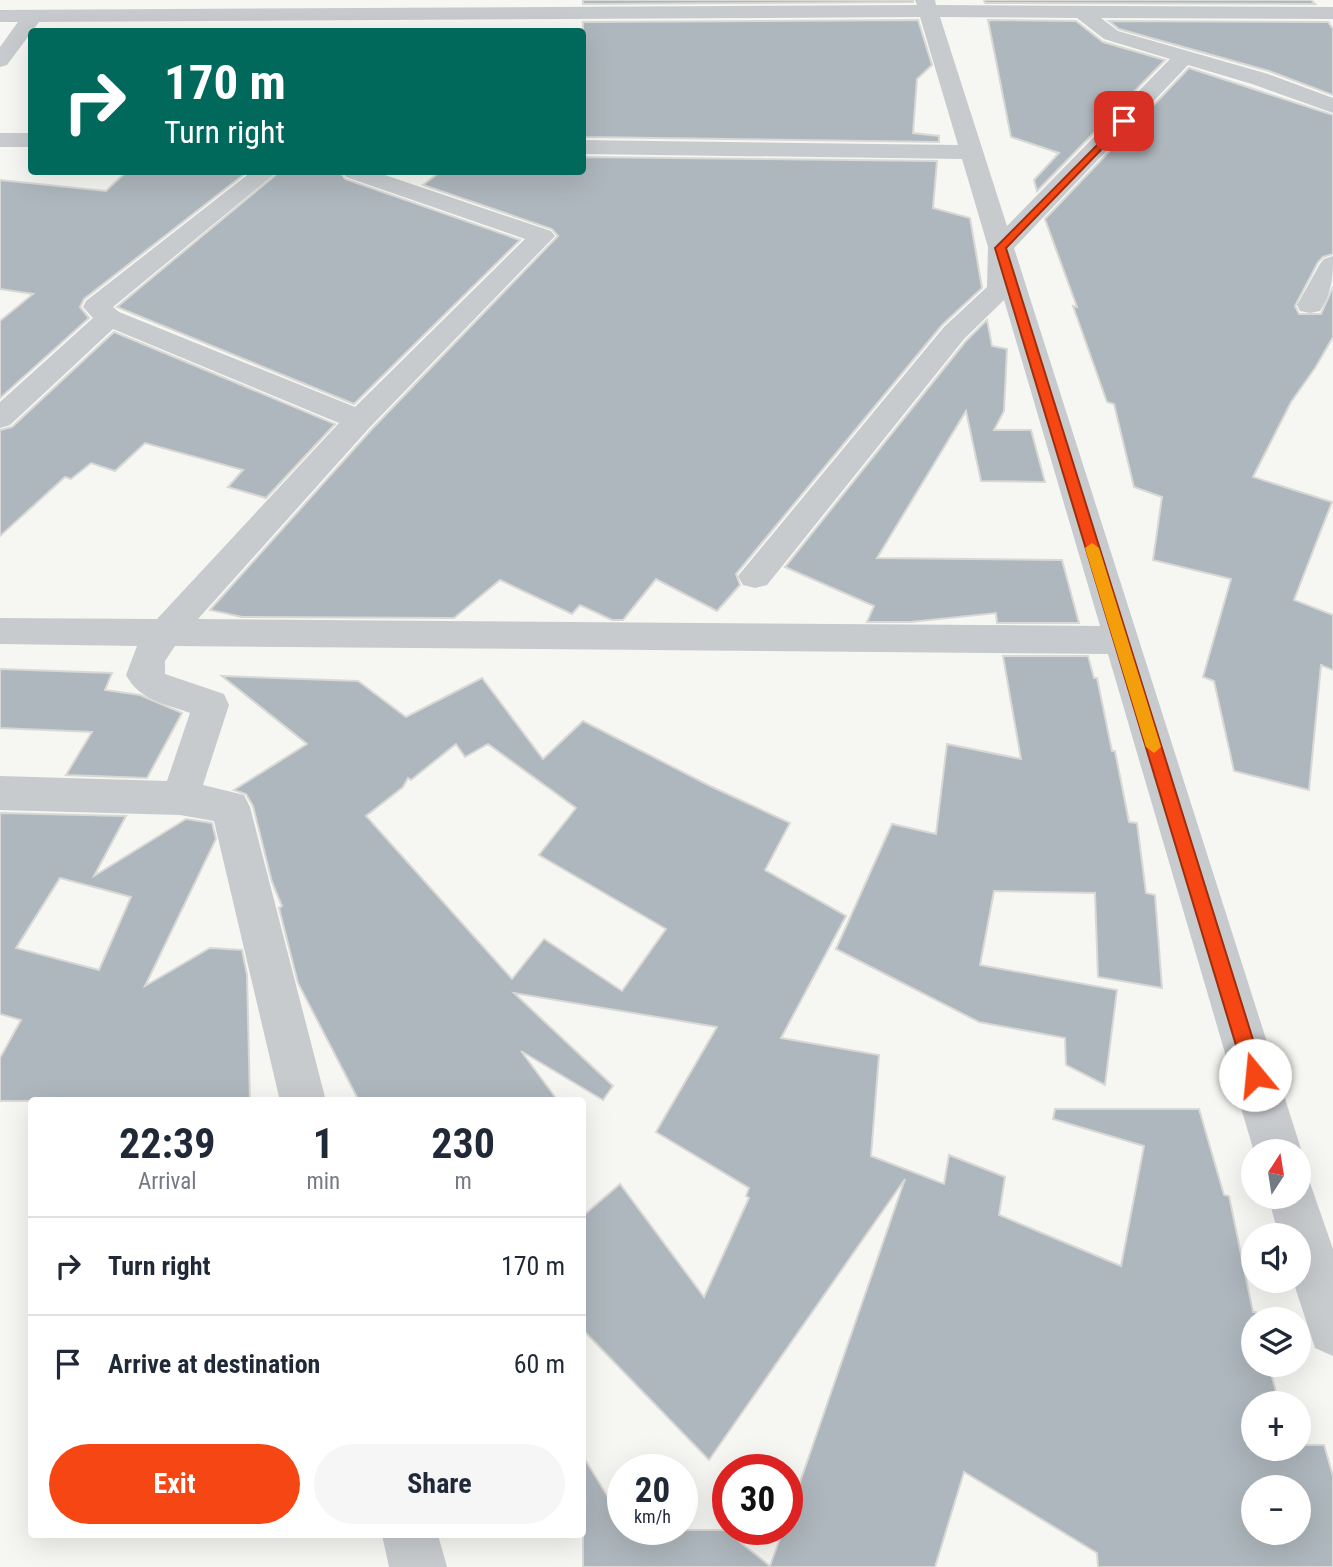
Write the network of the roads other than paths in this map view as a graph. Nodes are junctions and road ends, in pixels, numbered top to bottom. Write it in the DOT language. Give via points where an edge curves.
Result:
graph roads {
  1 [pos="926,6"];
  2 [pos="1166,7"];
  3 [pos="1083,12"];
  4 [pos="1333,13"];
  5 [pos="0,16"];
  6 [pos="33,16"];
  7 [pos="1184,57"];
  8 [pos="0,61"];
  9 [pos="1333,106"];
  10 [pos="0,140"];
  11 [pos="28,141"];
  12 [pos="586,147"];
  13 [pos="971,152"];
  14 [pos="261,175"];
  15 [pos="363,175"];
  16 [pos="1000,248"];
  17 [pos="1333,264"];
  18 [pos="1310,305"];
  19 [pos="109,318"];
  20 [pos="0,418"];
  21 [pos="359,420"];
  22 [pos="755,576"];
  23 [pos="0,631"];
  24 [pos="165,633"];
  25 [pos="1121,640"];
  26 [pos="0,793"];
  27 [pos="180,798"];
  28 [pos="302,1097"];
  29 [pos="1274,1139"];
  30 [pos="1308,1216"];
  31 [pos="1333,1330"];
  32 [pos="411,1538"];
  33 [pos="418,1567"];
  1 -- 3 [label="street"];
  1 -- 6 [label="street"];
  1 -- 13 [label="street"];
  2 -- 3 [label="street"];
  2 -- 4 [label="street"];
  3 -- 7 [label="street" via="1111,34"];
  5 -- 6 [label="street"];
  6 -- 8 [label="street"];
  7 -- 9 [label="street"];
  7 -- 16 [label="street"];
  10 -- 11 [label="street"];
  12 -- 13 [label="street"];
  13 -- 16 [label="street"];
  14 -- 19 [label="street" via="96,307"];
  15 -- 21 [label="street" via="542,236"];
  16 -- 22 [label="street" via="1000,289 954,333"];
  16 -- 25 [label="street"];
  17 -- 18 [label="street"];
  19 -- 20 [label="street"];
  19 -- 21 [label="street"];
  21 -- 24 [label="street"];
  23 -- 24 [label="street"];
  24 -- 25 [label="street"];
  24 -- 27 [label="street" via="148,658 144,675 152,684 211,705"];
  25 -- 29 [label="street"];
  26 -- 27 [label="street"];
  27 -- 28 [label="street" via="230,807"];
  30 -- 31 [label="street"];
  32 -- 33 [label="street"];
}
